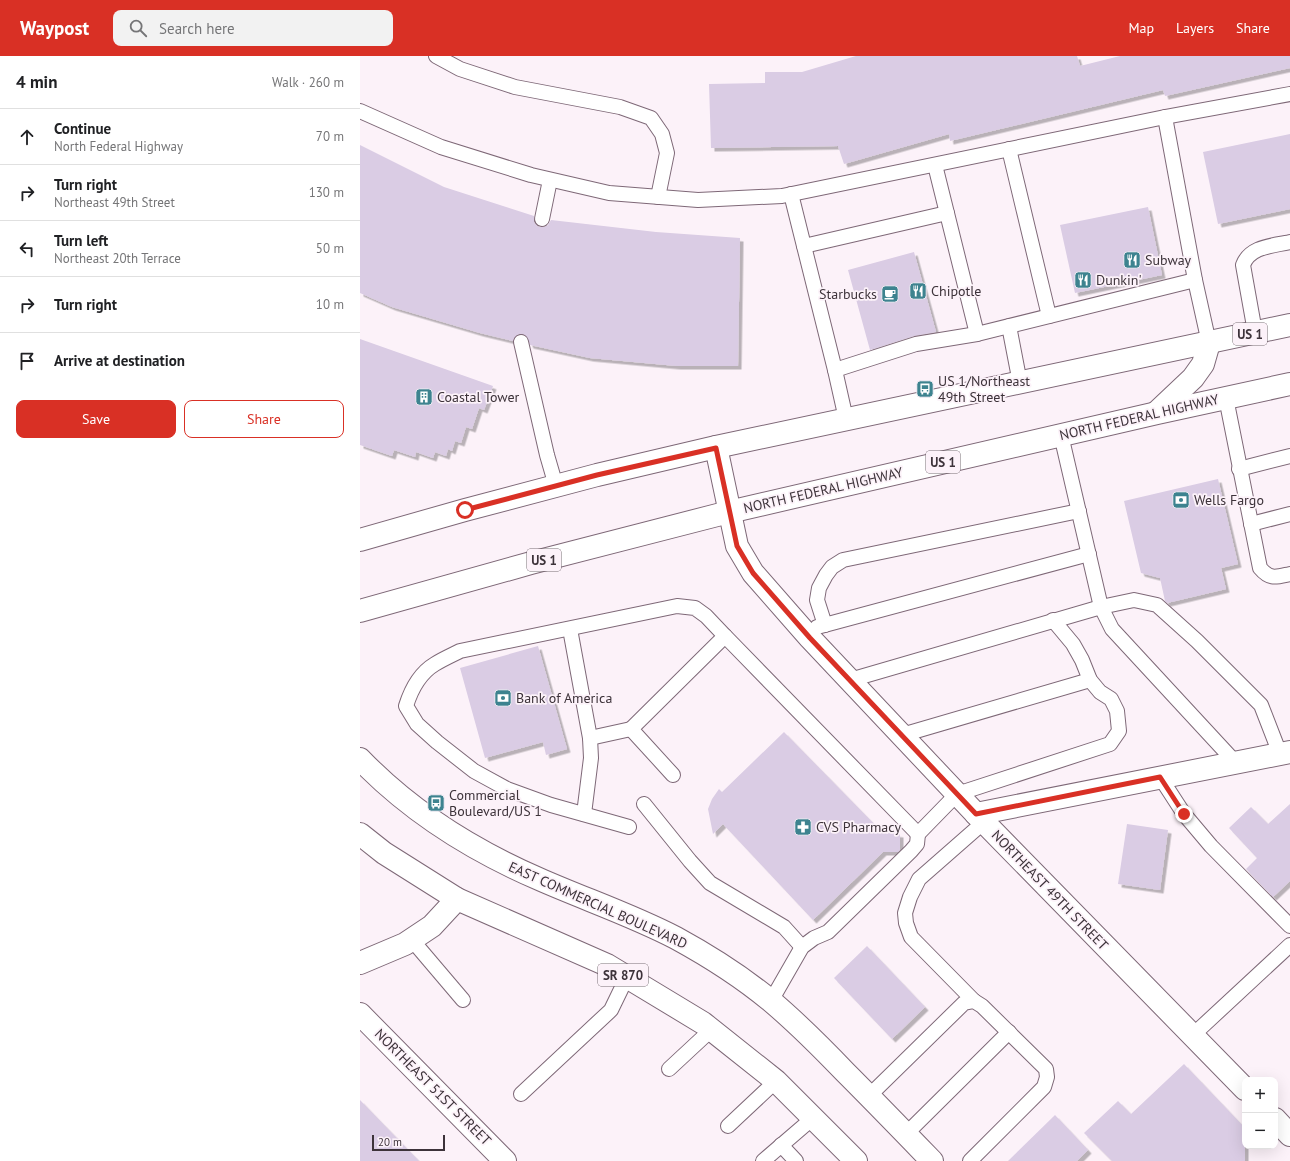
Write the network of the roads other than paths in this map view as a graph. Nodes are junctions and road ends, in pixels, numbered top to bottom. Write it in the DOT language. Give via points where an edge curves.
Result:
graph roads {
  1 [pos="436,56"];
  2 [pos="1290,94"];
  3 [pos="360,111"];
  4 [pos="1165,117"];
  5 [pos="1009,149"];
  6 [pos="935,165"];
  7 [pos="550,180"];
  8 [pos="791,194"];
  9 [pos="658,197"];
  10 [pos="947,213"];
  11 [pos="542,218"];
  12 [pos="1290,242"];
  13 [pos="804,246"];
  14 [pos="1195,280"];
  15 [pos="1048,316"];
  16 [pos="1290,325"];
  17 [pos="1009,326"];
  18 [pos="1255,332"];
  19 [pos="977,334"];
  20 [pos="520,342"];
  21 [pos="1209,343"];
  22 [pos="835,370"];
  23 [pos="1020,383"];
  24 [pos="1290,384"];
  25 [pos="1226,398"];
  26 [pos="1156,413"];
  27 [pos="846,419"];
  28 [pos="1061,435"];
  29 [pos="716,448"];
  30 [pos="1290,456"];
  31 [pos="1240,469"];
  32 [pos="556,486"];
  33 [pos="1079,511"];
  34 [pos="729,512"];
  35 [pos="1290,514"];
  36 [pos="1251,524"];
  37 [pos="360,540"];
  38 [pos="1089,554"];
  39 [pos="1290,574"];
  40 [pos="1101,607"];
  41 [pos="360,611"];
  42 [pos="1054,620"];
  43 [pos="815,628"];
  44 [pos="570,629"];
  45 [pos="725,636"];
  46 [pos="850,680"];
  47 [pos="1090,680"];
  48 [pos="631,729"];
  49 [pos="902,735"];
  50 [pos="590,738"];
  51 [pos="1285,753"];
  52 [pos="360,759"];
  53 [pos="1235,762"];
  54 [pos="673,775"];
  55 [pos="1160,777"];
  56 [pos="957,794"];
  57 [pos="644,804"];
  58 [pos="584,814"];
  59 [pos="980,818"];
  60 [pos="629,827"];
  61 [pos="360,834"];
  62 [pos="918,834"];
  63 [pos="457,899"];
  64 [pos="1290,926"];
  65 [pos="412,940"];
  66 [pos="1290,944"];
  67 [pos="802,947"];
  68 [pos="360,963"];
  69 [pos="627,977"];
  70 [pos="463,1000"];
  71 [pos="770,1000"];
  72 [pos="974,1001"];
  73 [pos="360,1014"];
  74 [pos="711,1030"];
  75 [pos="1009,1032"];
  76 [pos="1193,1035"];
  77 [pos="670,1069"];
  78 [pos="776,1081"];
  79 [pos="1242,1086"];
  80 [pos="521,1094"];
  81 [pos="869,1096"];
  82 [pos="813,1118"];
  83 [pos="1278,1122"];
  84 [pos="728,1126"];
  85 [pos="906,1134"];
  86 [pos="1290,1135"];
  87 [pos="781,1145"];
  88 [pos="505,1161"];
  89 [pos="763,1161"];
  90 [pos="796,1161"];
  91 [pos="856,1161"];
  92 [pos="932,1161"];
  93 [pos="970,1161"];
  1 -- 9 [label="lane" via="460,69 515,87 620,107 651,118 662,134 667,152"];
  2 -- 4 [label="lane"];
  3 -- 7 [label="lane" via="441,147"];
  4 -- 5 [label="lane"];
  4 -- 14 [label="lane"];
  5 -- 6 [label="lane"];
  5 -- 15 [label="lane"];
  6 -- 8 [label="lane"];
  6 -- 10 [label="lane"];
  7 -- 9 [label="lane" via="609,193"];
  7 -- 11 [label="lane"];
  8 -- 9 [label="lane" via="698,200"];
  8 -- 13 [label="lane"];
  10 -- 13 [label="lane"];
  10 -- 19 [label="lane"];
  12 -- 18 [label="lane" via="1254,250 1246,257 1243,265"];
  13 -- 22 [label="lane"];
  14 -- 15 [label="lane"];
  14 -- 21 [label="lane"];
  15 -- 17 [label="lane"];
  16 -- 18 [label="main road, US 1"];
  17 -- 19 [label="lane"];
  17 -- 23 [label="lane"];
  18 -- 21 [label="main road, US 1"];
  19 -- 22 [label="lane" via="916,344"];
  20 -- 32 [label="lane"];
  21 -- 23 [label="main road, US 1"];
  21 -- 26 [label="main road" via="1203,364 1194,378"];
  22 -- 27 [label="lane"];
  23 -- 27 [label="main road, US 1"];
  24 -- 25 [label="main road, NORTH FEDERAL HIGHWAY / US 1"];
  25 -- 26 [label="main road, NORTH FEDERAL HIGHWAY / US 1"];
  25 -- 31 [label="lane"];
  26 -- 28 [label="main road, NORTH FEDERAL HIGHWAY / US 1"];
  27 -- 29 [label="main road, US 1"];
  28 -- 33 [label="lane"];
  28 -- 34 [label="main road, NORTH FEDERAL HIGHWAY / US 1"];
  29 -- 32 [label="main road, US 1"];
  29 -- 34 [label="main road, NORTHEAST 49TH STREET"];
  30 -- 31 [label="lane"];
  31 -- 36 [label="lane"];
  32 -- 37 [label="main road, US 1"];
  33 -- 38 [label="lane"];
  33 -- 43 [label="lane" via="843,560 832,567 820,588"];
  34 -- 41 [label="main road, NORTH FEDERAL HIGHWAY / US 1"];
  34 -- 43 [label="main road, NORTHEAST 49TH STREET" via="737,546 753,573"];
  35 -- 36 [label="lane"];
  36 -- 39 [label="lane" via="1260,568 1273,578"];
  38 -- 40 [label="lane"];
  38 -- 43 [label="lane"];
  40 -- 42 [label="lane"];
  40 -- 51 [label="lane" via="1134,600 1157,605 1261,704"];
  40 -- 53 [label="lane" via="1112,630"];
  42 -- 46 [label="lane"];
  42 -- 47 [label="lane" via="1074,644"];
  43 -- 46 [label="main road, NORTHEAST 49TH STREET"];
  44 -- 45 [label="lane" via="677,606 695,608"];
  44 -- 50 [label="lane"];
  44 -- 58 [label="lane" via="460,651 434,664 420,677 406,706 417,724 474,771 507,790"];
  45 -- 48 [label="lane"];
  45 -- 62 [label="lane"];
  46 -- 49 [label="main road, NORTHEAST 49TH STREET"];
  47 -- 49 [label="lane"];
  47 -- 56 [label="lane" via="1110,699 1117,711 1119,731 1110,744"];
  48 -- 50 [label="lane"];
  48 -- 54 [label="lane"];
  49 -- 56 [label="main road, NORTHEAST 49TH STREET"];
  50 -- 58 [label="lane" via="591,758"];
  51 -- 53 [label="main road"];
  52 -- 71 [label="main road, EAST COMMERCIAL BOULEVARD" via="403,798 446,830 493,858 675,938 727,968"];
  53 -- 55 [label="main road"];
  55 -- 59 [label="main road"];
  55 -- 64 [label="lane" via="1184,814 1211,846"];
  56 -- 59 [label="main road, NORTHEAST 49TH STREET"];
  56 -- 62 [label="lane"];
  57 -- 67 [label="lane" via="710,883 784,927"];
  58 -- 60 [label="lane"];
  59 -- 72 [label="lane" via="918,879 905,913 911,937"];
  59 -- 76 [label="main road, NORTHEAST 49TH STREET"];
  61 -- 63 [label="main road, SR 870" via="384,853"];
  62 -- 67 [label="lane" via="917,844 828,932"];
  63 -- 65 [label="main road" via="432,926"];
  63 -- 69 [label="main road, SR 870" via="607,965"];
  65 -- 68 [label="main road"];
  65 -- 70 [label="lane"];
  66 -- 76 [label="lane"];
  67 -- 71 [label="lane"];
  69 -- 74 [label="main road, SR 870"];
  69 -- 80 [label="lane" via="611,1010"];
  71 -- 81 [label="main road, EAST COMMERCIAL BOULEVARD"];
  72 -- 75 [label="lane"];
  72 -- 81 [label="lane" via="964,1003"];
  73 -- 88 [label="main road, NORTHEAST 51ST STREET"];
  74 -- 77 [label="lane"];
  74 -- 78 [label="main road, SR 870"];
  75 -- 85 [label="lane"];
  75 -- 93 [label="lane" via="1046,1069 1044,1087"];
  76 -- 79 [label="main road, NORTHEAST 49TH STREET"];
  78 -- 82 [label="main road, SR 870"];
  78 -- 84 [label="lane"];
  81 -- 85 [label="main road, EAST COMMERCIAL BOULEVARD"];
  82 -- 87 [label="lane"];
  82 -- 91 [label="main road, SR 870"];
  83 -- 86 [label="main road"];
  85 -- 92 [label="main road, EAST COMMERCIAL BOULEVARD"];
  87 -- 89 [label="lane"];
  87 -- 90 [label="lane"];
}
